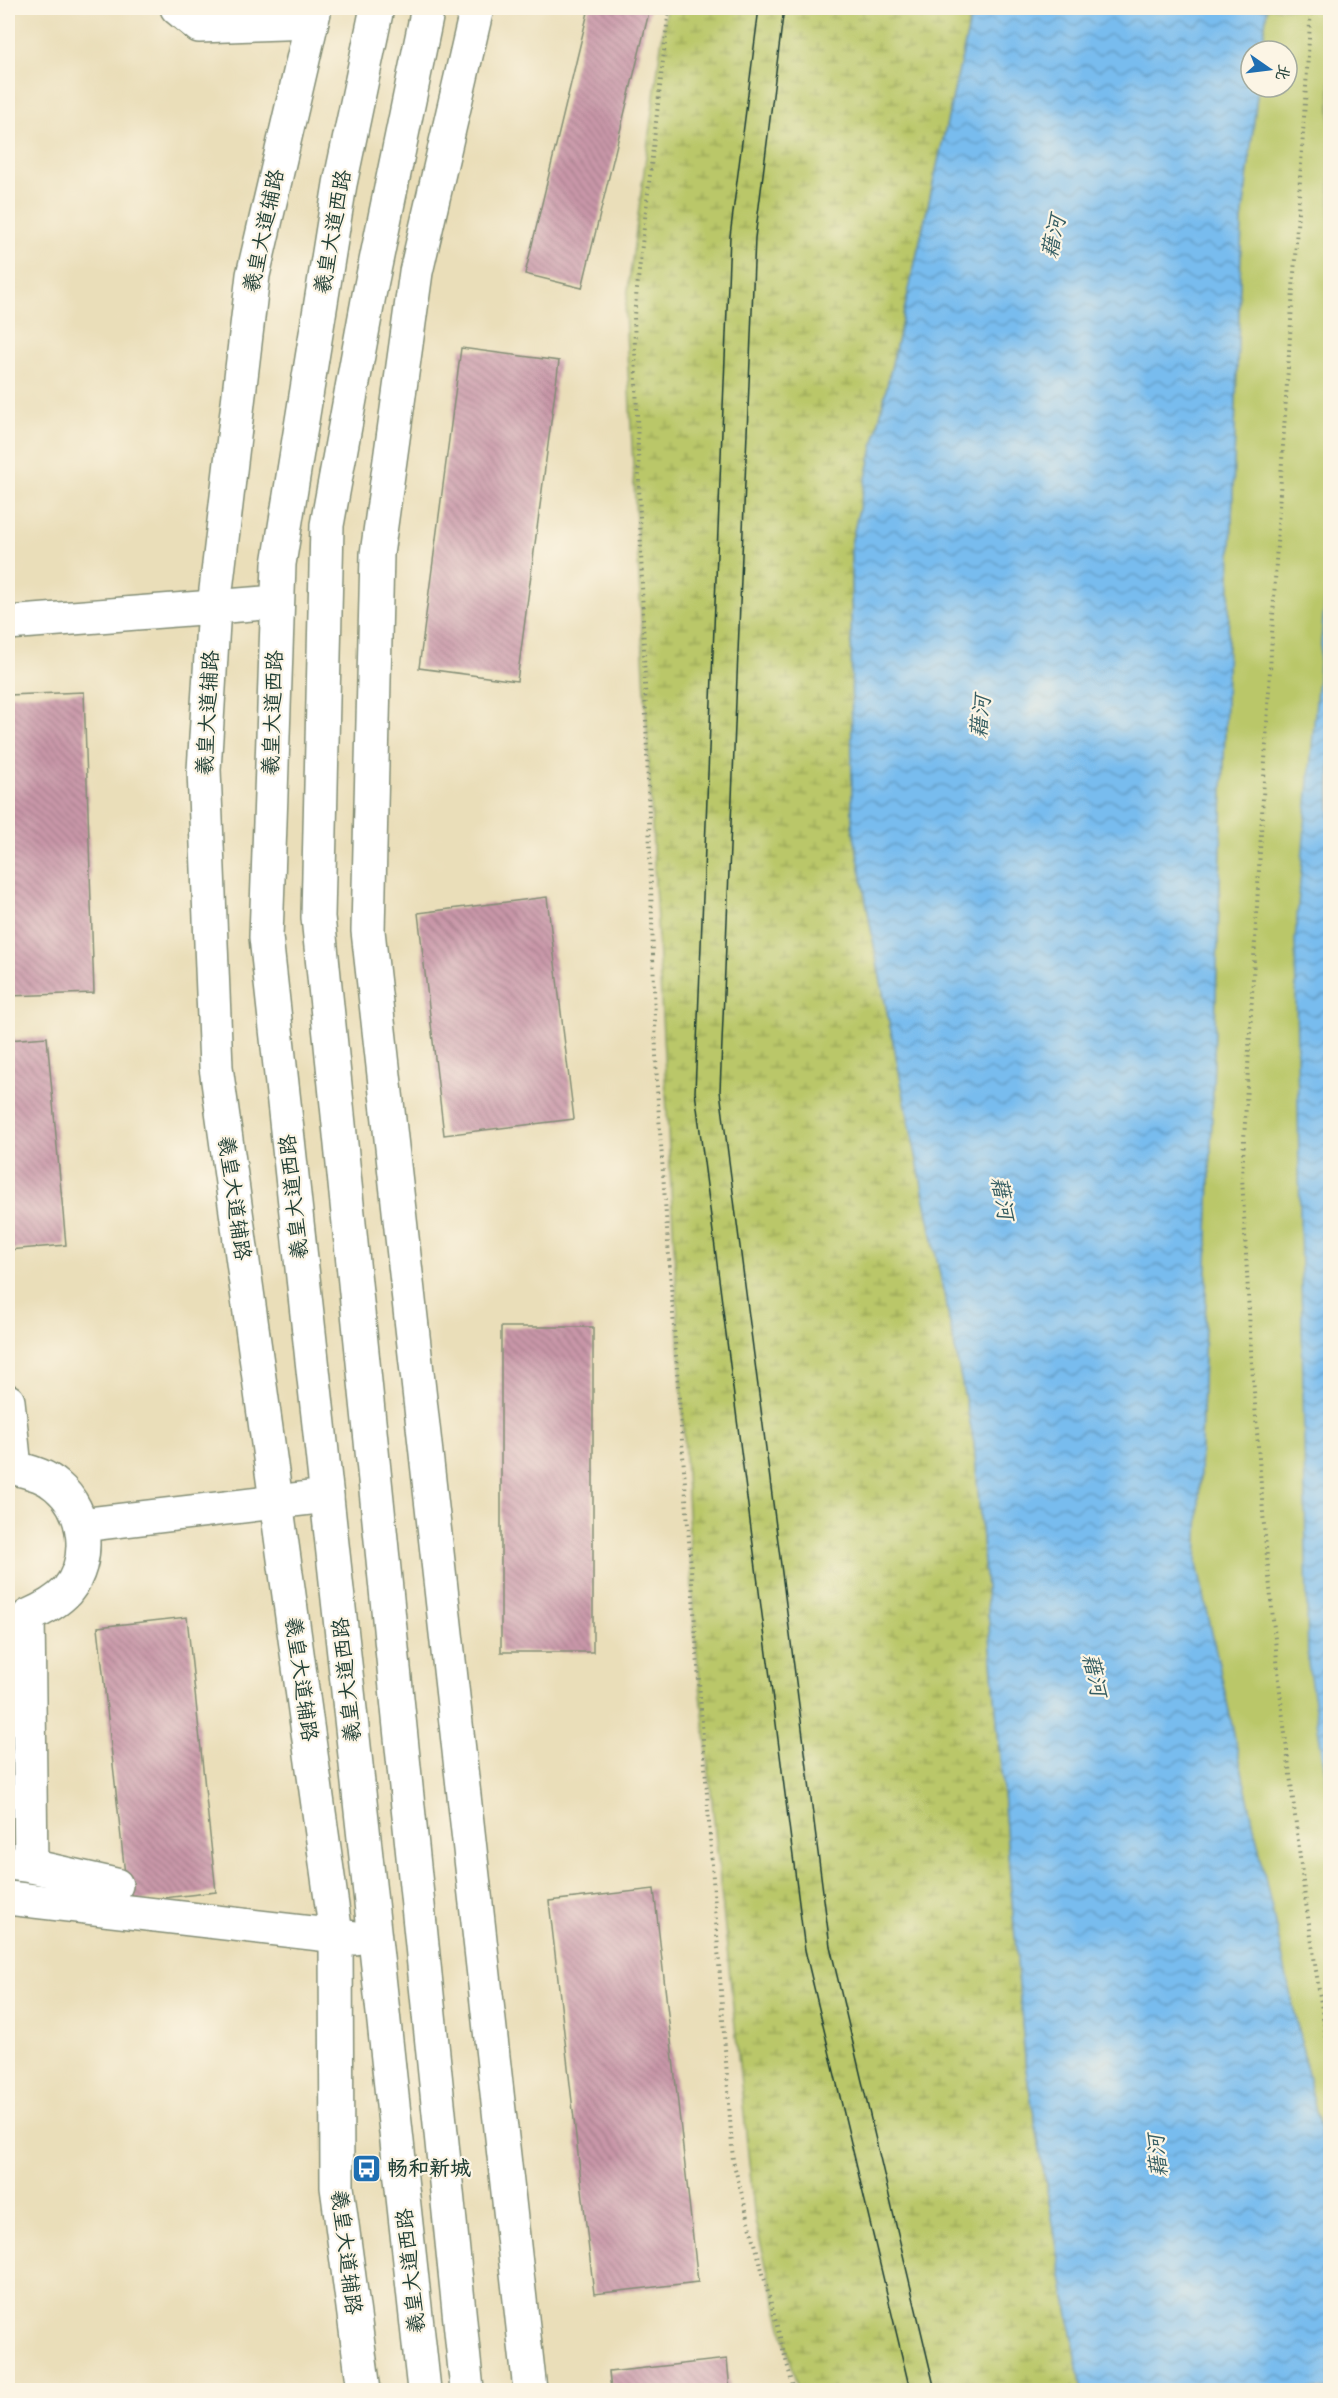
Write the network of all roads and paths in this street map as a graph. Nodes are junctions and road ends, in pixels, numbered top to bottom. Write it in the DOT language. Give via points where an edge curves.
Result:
graph roads {
  1 [pos="177,8"];
  2 [pos="377,8"];
  3 [pos="428,8"];
  4 [pos="477,8"];
  5 [pos="669,8"];
  6 [pos="1311,8"];
  7 [pos="313,15"];
  8 [pos="277,602"];
  9 [pos="214,607"];
  10 [pos="8,623"];
  11 [pos="8,1401"];
  12 [pos="327,1496"];
  13 [pos="277,1502"];
  14 [pos="81,1525"];
  15 [pos="20,1865"];
  16 [pos="116,1885"];
  17 [pos="8,1898"];
  18 [pos="336,1935"];
  19 [pos="375,1940"];
  20 [pos="1330,2064"];
  21 [pos="364,2391"];
  22 [pos="424,2391"];
  23 [pos="467,2391"];
  24 [pos="530,2391"];
  25 [pos="794,2391"];
  1 -- 7 [label="main road" via="199,26"];
  2 -- 8 [label="main road, 羲皇大道西路" via="338,196 279,564"];
  3 -- 23 [label="main road, 羲皇大道西路" via="327,525 318,917"];
  4 -- 24 [label="main road" via="416,272 377,554 368,931"];
  5 -- 25 [label="path" via="634,315 657,1088 733,2161"];
  6 -- 20 [label="path" via="1242,1176 1263,1515 1280,1690"];
  7 -- 9 [label="main road, 羲皇大道辅路" via="253,275"];
  8 -- 9 [label="main road"];
  8 -- 12 [label="main road, 羲皇大道西路" via="266,937"];
  9 -- 10 [label="main road"];
  9 -- 13 [label="main road, 羲皇大道辅路" via="204,770 216,1067"];
  11 -- 14 [label="main road" via="15,1468 37,1473 57,1486 72,1503"];
  12 -- 13 [label="main road"];
  12 -- 19 [label="main road, 羲皇大道西路"];
  13 -- 14 [label="main road"];
  13 -- 18 [label="main road, 羲皇大道辅路"];
  14 -- 15 [label="main road" via="83,1548 78,1571 67,1591 49,1607 28,1616"];
  15 -- 16 [label="main road"];
  17 -- 18 [label="main road"];
  18 -- 19 [label="main road"];
  18 -- 21 [label="main road, 羲皇大道辅路" via="337,2187"];
  19 -- 22 [label="main road, 羲皇大道西路"];
}
